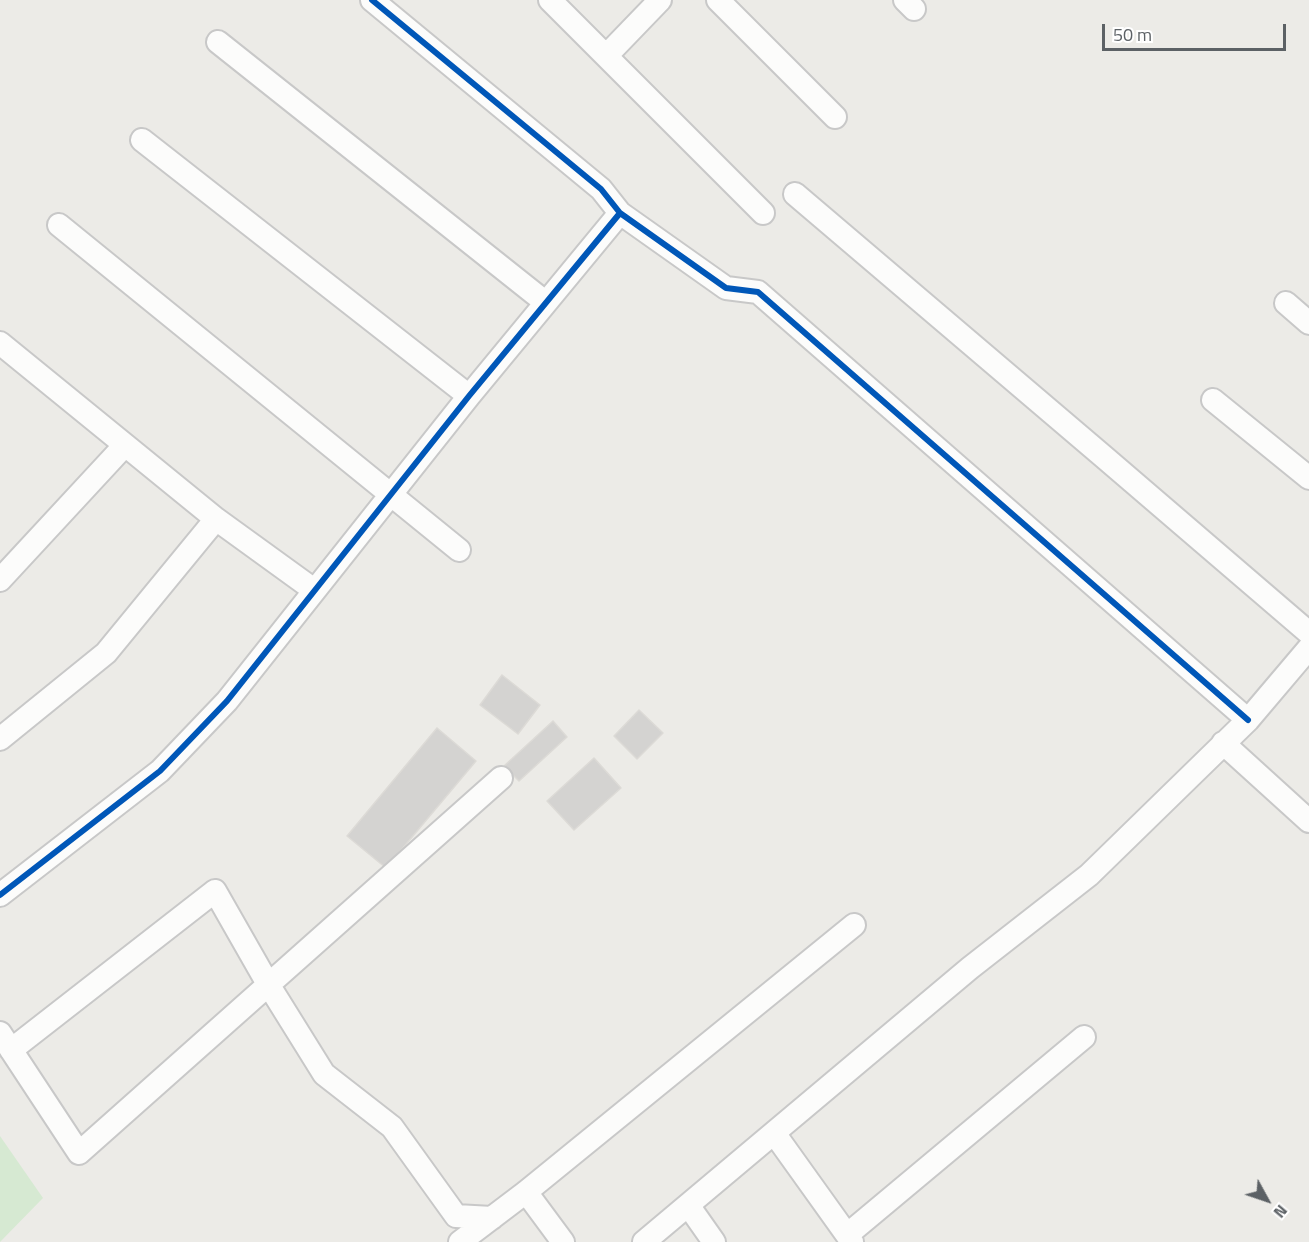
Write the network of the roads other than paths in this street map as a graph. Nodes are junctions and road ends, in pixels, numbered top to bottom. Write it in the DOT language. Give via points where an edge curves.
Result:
graph roads {
  1 [pos="372,0"];
  2 [pos="550,0"];
  3 [pos="660,0"];
  4 [pos="718,0"];
  5 [pos="218,42"];
  6 [pos="607,55"];
  7 [pos="835,117"];
  8 [pos="142,140"];
  9 [pos="795,194"];
  10 [pos="620,213"];
  11 [pos="764,213"];
  12 [pos="59,225"];
  13 [pos="545,302"];
  14 [pos="1286,303"];
  15 [pos="1309,323"];
  16 [pos="0,343"];
  17 [pos="469,396"];
  18 [pos="1213,400"];
  19 [pos="125,445"];
  20 [pos="1309,478"];
  21 [pos="393,494"];
  22 [pos="216,519"];
  23 [pos="459,550"];
  24 [pos="0,580"];
  25 [pos="314,590"];
  26 [pos="1309,633"];
  27 [pos="1309,648"];
  28 [pos="1248,720"];
  29 [pos="0,739"];
  30 [pos="1223,743"];
  31 [pos="501,778"];
  32 [pos="1309,821"];
  33 [pos="0,894"];
  34 [pos="854,924"];
  35 [pos="268,984"];
  36 [pos="1084,1037"];
  37 [pos="5,1042"];
  38 [pos="774,1133"];
  39 [pos="526,1192"];
  40 [pos="688,1205"];
  41 [pos="492,1218"];
  42 [pos="850,1239"];
  43 [pos="460,1242"];
  44 [pos="562,1242"];
  45 [pos="644,1242"];
  46 [pos="714,1242"];
  1 -- 10 [label="street" via="601,189"];
  2 -- 6 [label="street"];
  3 -- 6 [label="street"];
  4 -- 7 [label="street"];
  5 -- 13 [label="street"];
  6 -- 11 [label="street"];
  8 -- 17 [label="street"];
  9 -- 26 [label="street"];
  10 -- 13 [label="street"];
  10 -- 28 [label="street" via="726,288 758,292"];
  12 -- 21 [label="street"];
  13 -- 17 [label="street"];
  14 -- 15 [label="street"];
  16 -- 19 [label="street"];
  17 -- 21 [label="street"];
  18 -- 20 [label="street"];
  19 -- 22 [label="street"];
  19 -- 24 [label="street"];
  21 -- 23 [label="street"];
  21 -- 25 [label="street"];
  22 -- 25 [label="street"];
  22 -- 29 [label="street" via="106,653"];
  25 -- 33 [label="street" via="227,701 160,771"];
  27 -- 28 [label="street"];
  28 -- 30 [label="street"];
  30 -- 32 [label="street"];
  30 -- 38 [label="street" via="1089,875 970,968"];
  31 -- 35 [label="street"];
  34 -- 39 [label="street"];
  35 -- 37 [label="street" via="215,891"];
  35 -- 37 [label="street" via="79,1153"];
  35 -- 41 [label="street" via="324,1074 392,1127 456,1216"];
  36 -- 42 [label="street"];
  38 -- 40 [label="street"];
  38 -- 42 [label="street"];
  39 -- 41 [label="street"];
  39 -- 44 [label="street"];
  40 -- 45 [label="street"];
  40 -- 46 [label="street"];
  41 -- 43 [label="street"];
}
